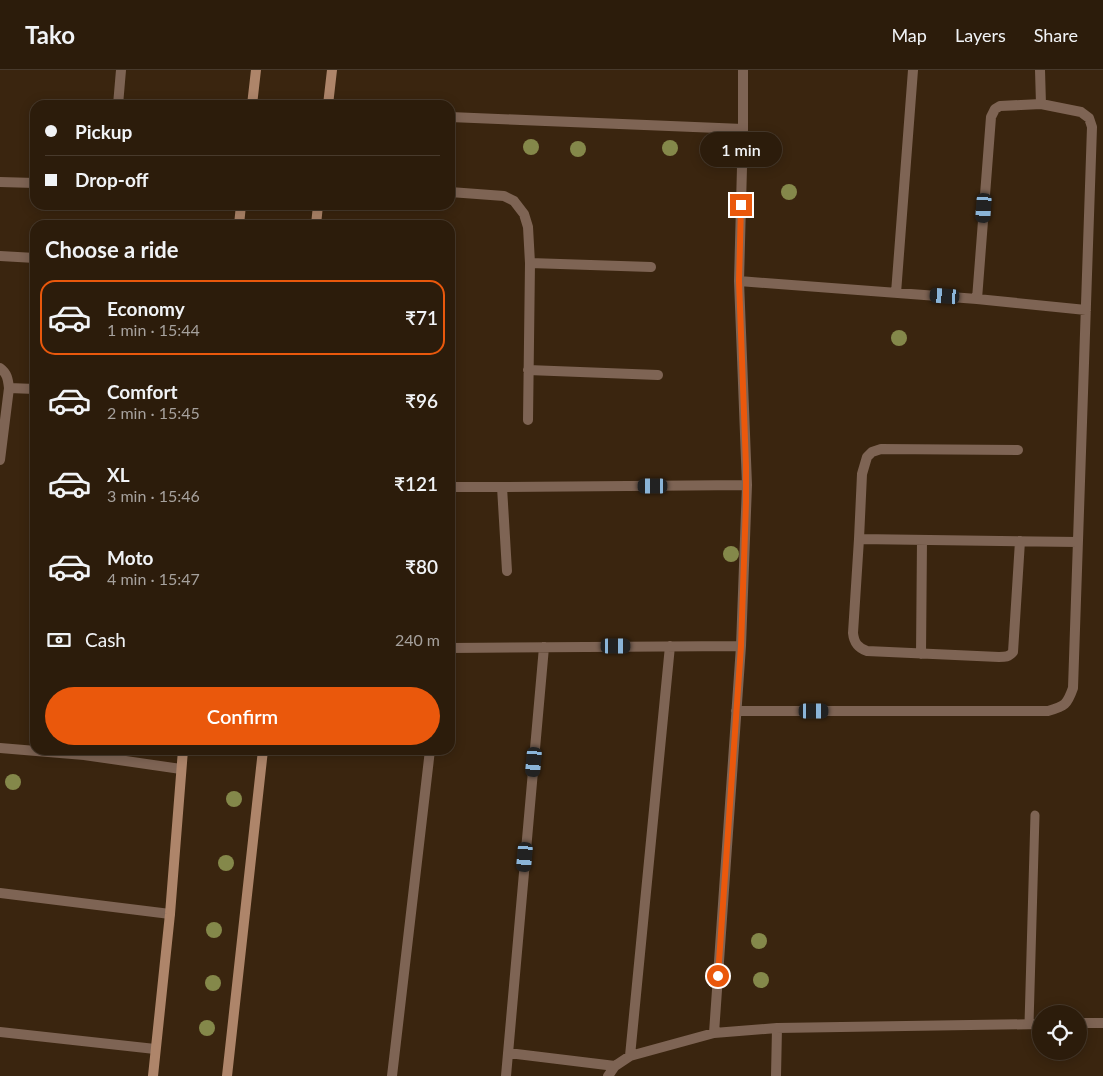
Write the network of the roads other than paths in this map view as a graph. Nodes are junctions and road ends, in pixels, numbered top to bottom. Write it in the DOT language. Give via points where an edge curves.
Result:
graph roads {
  1 [pos="121,70"];
  2 [pos="256,70"];
  3 [pos="332,70"];
  4 [pos="743,70"];
  5 [pos="914,70"];
  6 [pos="1040,70"];
  7 [pos="118,100"];
  8 [pos="253,100"];
  9 [pos="329,100"];
  10 [pos="1041,104"];
  11 [pos="455,117"];
  12 [pos="743,129"];
  13 [pos="0,182"];
  14 [pos="30,183"];
  15 [pos="455,192"];
  16 [pos="0,256"];
  17 [pos="30,258"];
  18 [pos="530,263"];
  19 [pos="651,267"];
  20 [pos="739,281"];
  21 [pos="896,293"];
  22 [pos="977,299"];
  23 [pos="1086,310"];
  24 [pos="0,368"];
  25 [pos="528,370"];
  26 [pos="658,375"];
  27 [pos="9,388"];
  28 [pos="30,389"];
  29 [pos="528,420"];
  30 [pos="1018,450"];
  31 [pos="0,454"];
  32 [pos="747,485"];
  33 [pos="455,487"];
  34 [pos="502,487"];
  35 [pos="859,539"];
  36 [pos="922,540"];
  37 [pos="1020,541"];
  38 [pos="1078,542"];
  39 [pos="507,571"];
  40 [pos="670,646"];
  41 [pos="741,646"];
  42 [pos="544,647"];
  43 [pos="455,648"];
  44 [pos="921,654"];
  45 [pos="736,711"];
  46 [pos="0,748"];
  47 [pos="30,749"];
  48 [pos="101,755"];
  49 [pos="182,755"];
  50 [pos="262,755"];
  51 [pos="429,755"];
  52 [pos="180,769"];
  53 [pos="1035,815"];
  54 [pos="0,893"];
  55 [pos="170,914"];
  56 [pos="1087,1023"];
  57 [pos="1103,1023"];
  58 [pos="1029,1024"];
  59 [pos="777,1028"];
  60 [pos="0,1032"];
  61 [pos="714,1034"];
  62 [pos="156,1049"];
  63 [pos="508,1053"];
  64 [pos="630,1056"];
  65 [pos="615,1066"];
  66 [pos="153,1076"];
  67 [pos="227,1076"];
  68 [pos="392,1076"];
  69 [pos="506,1076"];
  70 [pos="608,1076"];
  71 [pos="776,1076"];
  1 -- 7 [label="street"];
  2 -- 8 [label="street"];
  3 -- 9 [label="street"];
  4 -- 12 [label="street"];
  5 -- 21 [label="street"];
  6 -- 10 [label="street"];
  10 -- 22 [label="street" via="1000,106 991,117"];
  10 -- 23 [label="street" via="1081,112 1089,118 1092,127"];
  11 -- 12 [label="street"];
  12 -- 20 [label="street"];
  13 -- 14 [label="street"];
  15 -- 18 [label="street" via="504,196 514,201 524,214 528,227"];
  16 -- 17 [label="street"];
  18 -- 19 [label="street"];
  18 -- 25 [label="street"];
  20 -- 21 [label="street"];
  20 -- 32 [label="street"];
  21 -- 22 [label="street"];
  22 -- 23 [label="street"];
  23 -- 38 [label="street"];
  24 -- 27 [label="street" via="8,378"];
  25 -- 26 [label="street"];
  25 -- 29 [label="street"];
  27 -- 28 [label="street"];
  27 -- 31 [label="street"];
  30 -- 35 [label="street" via="881,449 872,452 862,474"];
  32 -- 34 [label="street"];
  32 -- 41 [label="street"];
  33 -- 34 [label="street"];
  34 -- 39 [label="street"];
  35 -- 36 [label="street"];
  35 -- 44 [label="street" via="854,641 868,651"];
  36 -- 37 [label="street"];
  36 -- 44 [label="street"];
  37 -- 38 [label="street"];
  37 -- 44 [label="street" via="1011,655"];
  38 -- 45 [label="street" via="1073,688 1068,701 1059,708 1048,711"];
  40 -- 41 [label="street"];
  40 -- 42 [label="street"];
  40 -- 64 [label="street"];
  41 -- 45 [label="street"];
  42 -- 43 [label="street"];
  42 -- 63 [label="street"];
  45 -- 61 [label="street"];
  46 -- 47 [label="street"];
  48 -- 52 [label="street"];
  49 -- 52 [label="street"];
  50 -- 67 [label="street"];
  51 -- 68 [label="street"];
  52 -- 55 [label="street"];
  53 -- 58 [label="lane"];
  54 -- 55 [label="street"];
  55 -- 62 [label="street"];
  56 -- 57 [label="street"];
  58 -- 59 [label="street"];
  59 -- 61 [label="street"];
  59 -- 71 [label="street"];
  60 -- 62 [label="street"];
  61 -- 64 [label="street"];
  62 -- 66 [label="street"];
  63 -- 65 [label="street"];
  63 -- 69 [label="street"];
  64 -- 65 [label="street"];
  65 -- 70 [label="street"];
}
